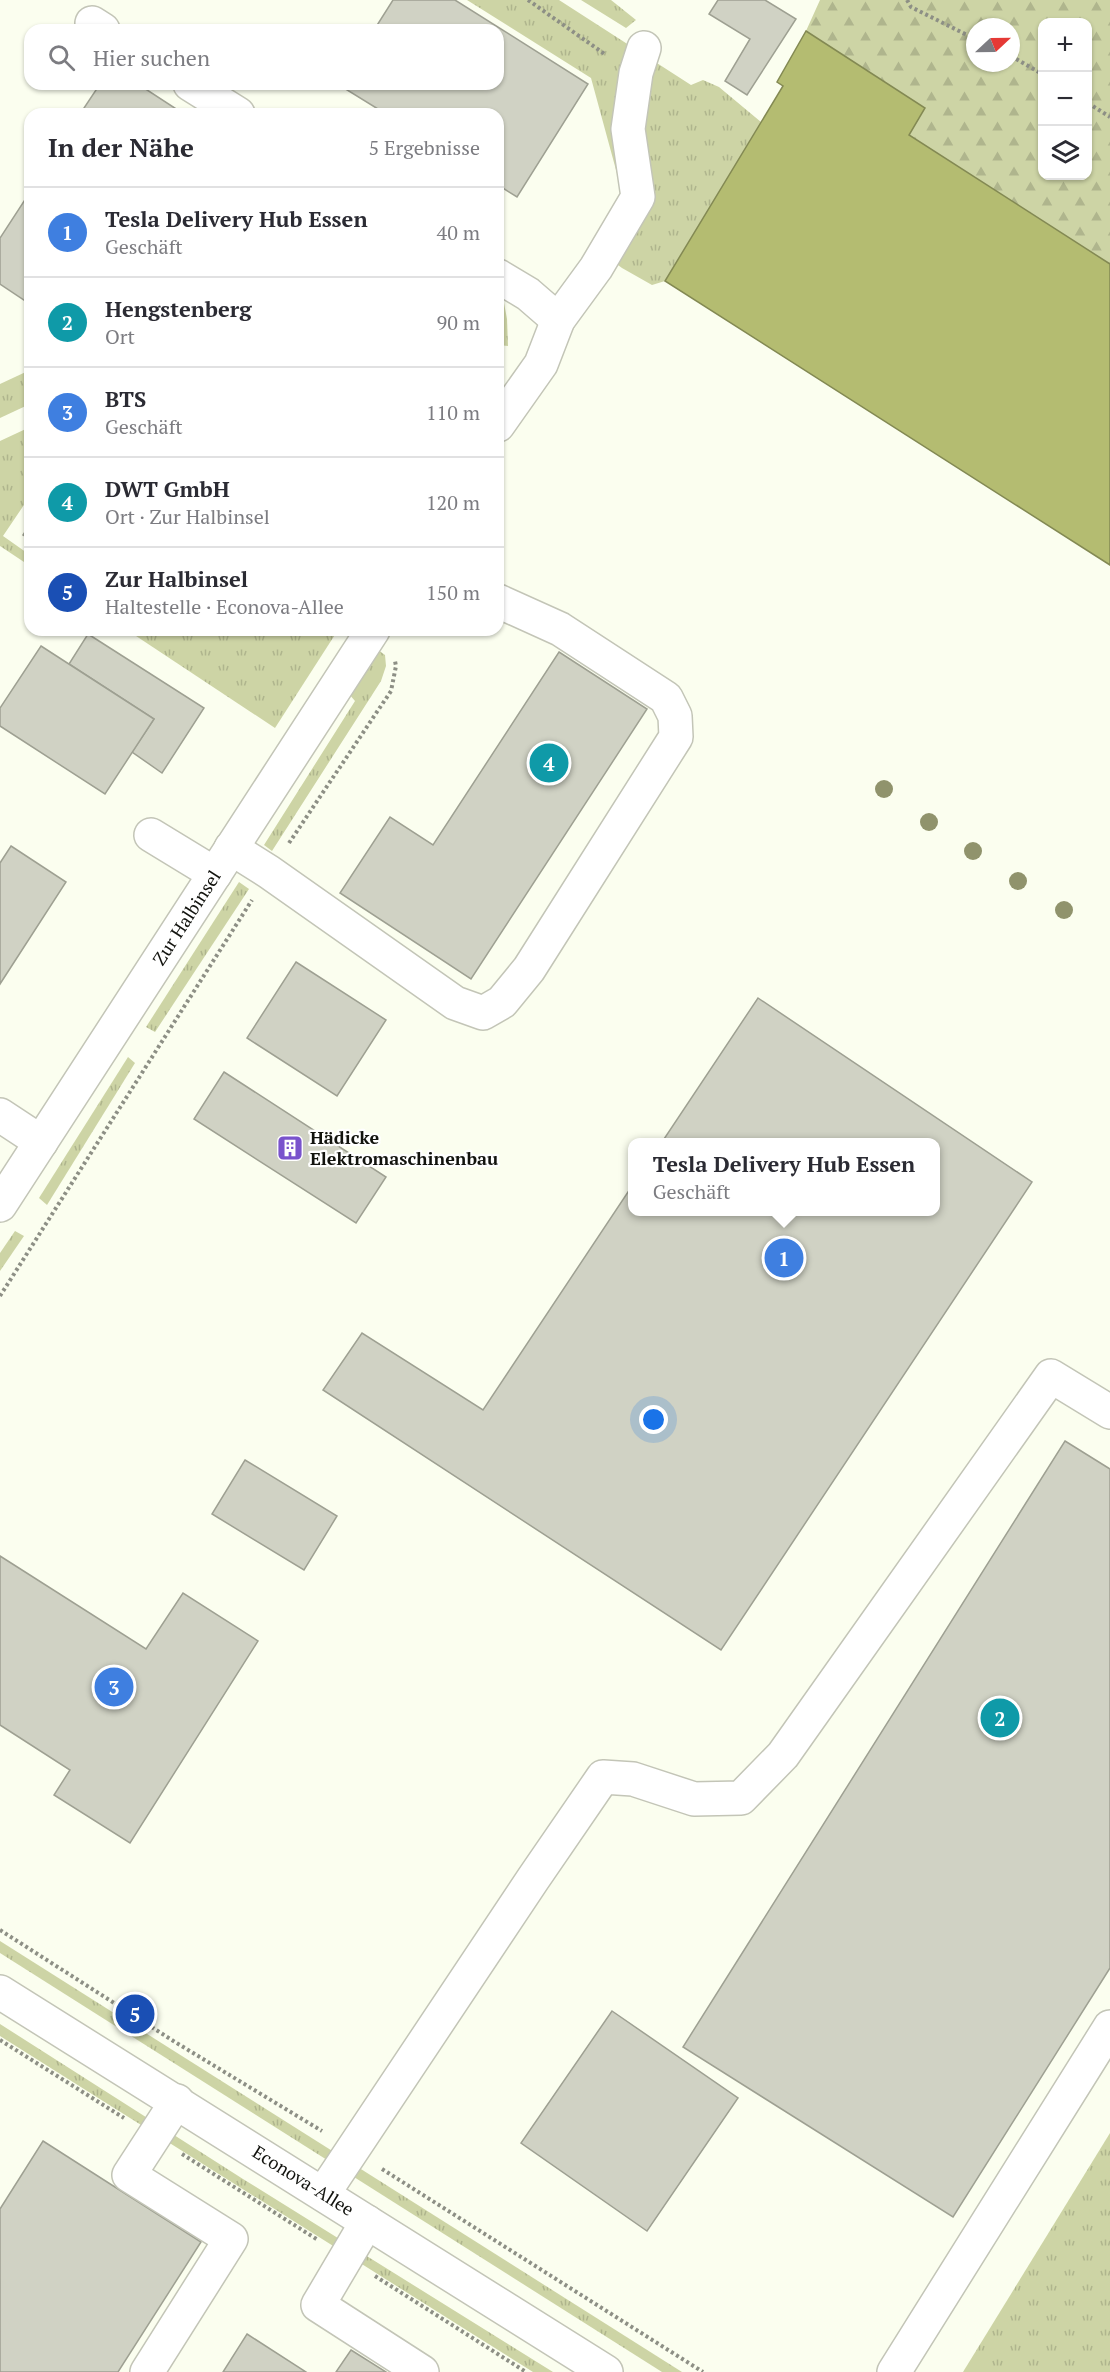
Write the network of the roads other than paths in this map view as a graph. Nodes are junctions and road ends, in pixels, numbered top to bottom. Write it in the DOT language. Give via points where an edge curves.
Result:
graph roads {
  1 [pos="640,60"];
  2 [pos="200,90"];
  3 [pos="228,108"];
  4 [pos="504,280"];
  5 [pos="558,320"];
  6 [pos="504,416"];
  7 [pos="504,604"];
  8 [pos="369,636"];
  9 [pos="151,835"];
  10 [pos="223,861"];
  11 [pos="0,1115"];
  12 [pos="41,1142"];
  13 [pos="0,1205"];
  14 [pos="1110,1412"];
  15 [pos="0,1992"];
  16 [pos="1110,2027"];
  17 [pos="177,2102"];
  18 [pos="323,2194"];
  19 [pos="367,2222"];
  20 [pos="147,2372"];
  21 [pos="422,2372"];
  22 [pos="606,2372"];
  23 [pos="894,2372"];
  1 -- 5 [label="street" via="628,129 638,197 596,268"];
  2 -- 3 [label="street"];
  4 -- 5 [label="street"];
  5 -- 6 [label="street" via="541,364"];
  7 -- 10 [label="street" via="560,629 666,698 675,716 676,737 529,969 502,1002 483,1013 455,1003 269,872"];
  8 -- 10 [label="street, Zur Halbinsel"];
  9 -- 10 [label="street"];
  10 -- 12 [label="street, Zur Halbinsel"];
  11 -- 12 [label="street"];
  12 -- 13 [label="street, Zur Halbinsel"];
  14 -- 18 [label="street" via="1051,1376 783,1755 741,1798 694,1799 633,1779 603,1777"];
  15 -- 17 [label="street, Econova-Allee"];
  16 -- 23 [label="street"];
  17 -- 18 [label="street, Econova-Allee"];
  17 -- 20 [label="street" via="129,2175 231,2239"];
  18 -- 19 [label="street, Econova-Allee"];
  19 -- 21 [label="street" via="318,2305"];
  19 -- 22 [label="street, Econova-Allee"];
}
